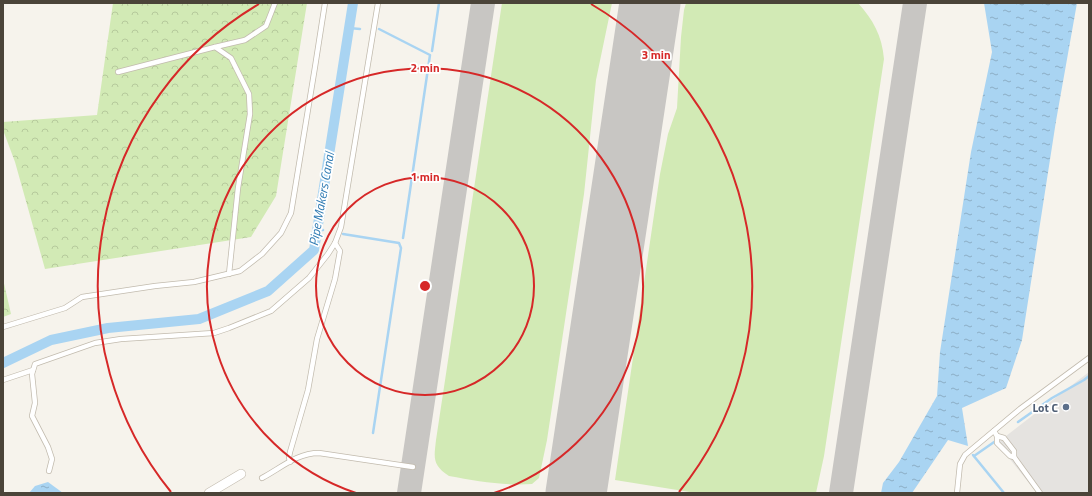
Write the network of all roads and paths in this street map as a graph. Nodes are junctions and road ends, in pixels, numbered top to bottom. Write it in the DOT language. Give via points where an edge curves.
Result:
graph roads {
  1 [pos="275,3"];
  2 [pos="325,3"];
  3 [pos="378,3"];
  4 [pos="215,47"];
  5 [pos="118,72"];
  6 [pos="334,243"];
  7 [pos="230,274"];
  8 [pos="3,327"];
  9 [pos="1089,358"];
  10 [pos="33,370"];
  11 [pos="3,380"];
  12 [pos="994,431"];
  13 [pos="997,436"];
  14 [pos="1014,457"];
  15 [pos="290,462"];
  16 [pos="413,467"];
  17 [pos="49,470"];
  18 [pos="241,474"];
  19 [pos="262,478"];
  20 [pos="209,493"];
  21 [pos="957,493"];
  22 [pos="1040,493"];
  1 -- 4 [label="lane" via="266,26 245,40"];
  2 -- 7 [label="lane" via="291,213 281,234 262,254 240,271"];
  3 -- 6 [label="lane" via="341,227"];
  4 -- 5 [label="lane"];
  4 -- 7 [label="lane" via="231,58 249,94 250,114 238,188"];
  6 -- 10 [label="lane" via="309,278 271,312 214,333 95,343 35,364"];
  6 -- 15 [label="lane" via="340,251 335,279 317,339 308,390 290,452"];
  7 -- 8 [label="lane" via="194,282 82,296 65,308"];
  9 -- 12 [label="lane"];
  10 -- 11 [label="lane"];
  10 -- 17 [label="lane" via="35,403 32,416 52,459"];
  12 -- 13 [label="lane"];
  12 -- 21 [label="lane" via="965,455 960,464"];
  13 -- 14 [label="lane" via="997,443"];
  13 -- 14 [label="lane" via="1004,438 1014,451"];
  14 -- 22 [label="lane"];
  15 -- 16 [label="lane" via="309,453 319,453"];
  15 -- 19 [label="lane"];
  18 -- 20 [label="street"];
}
